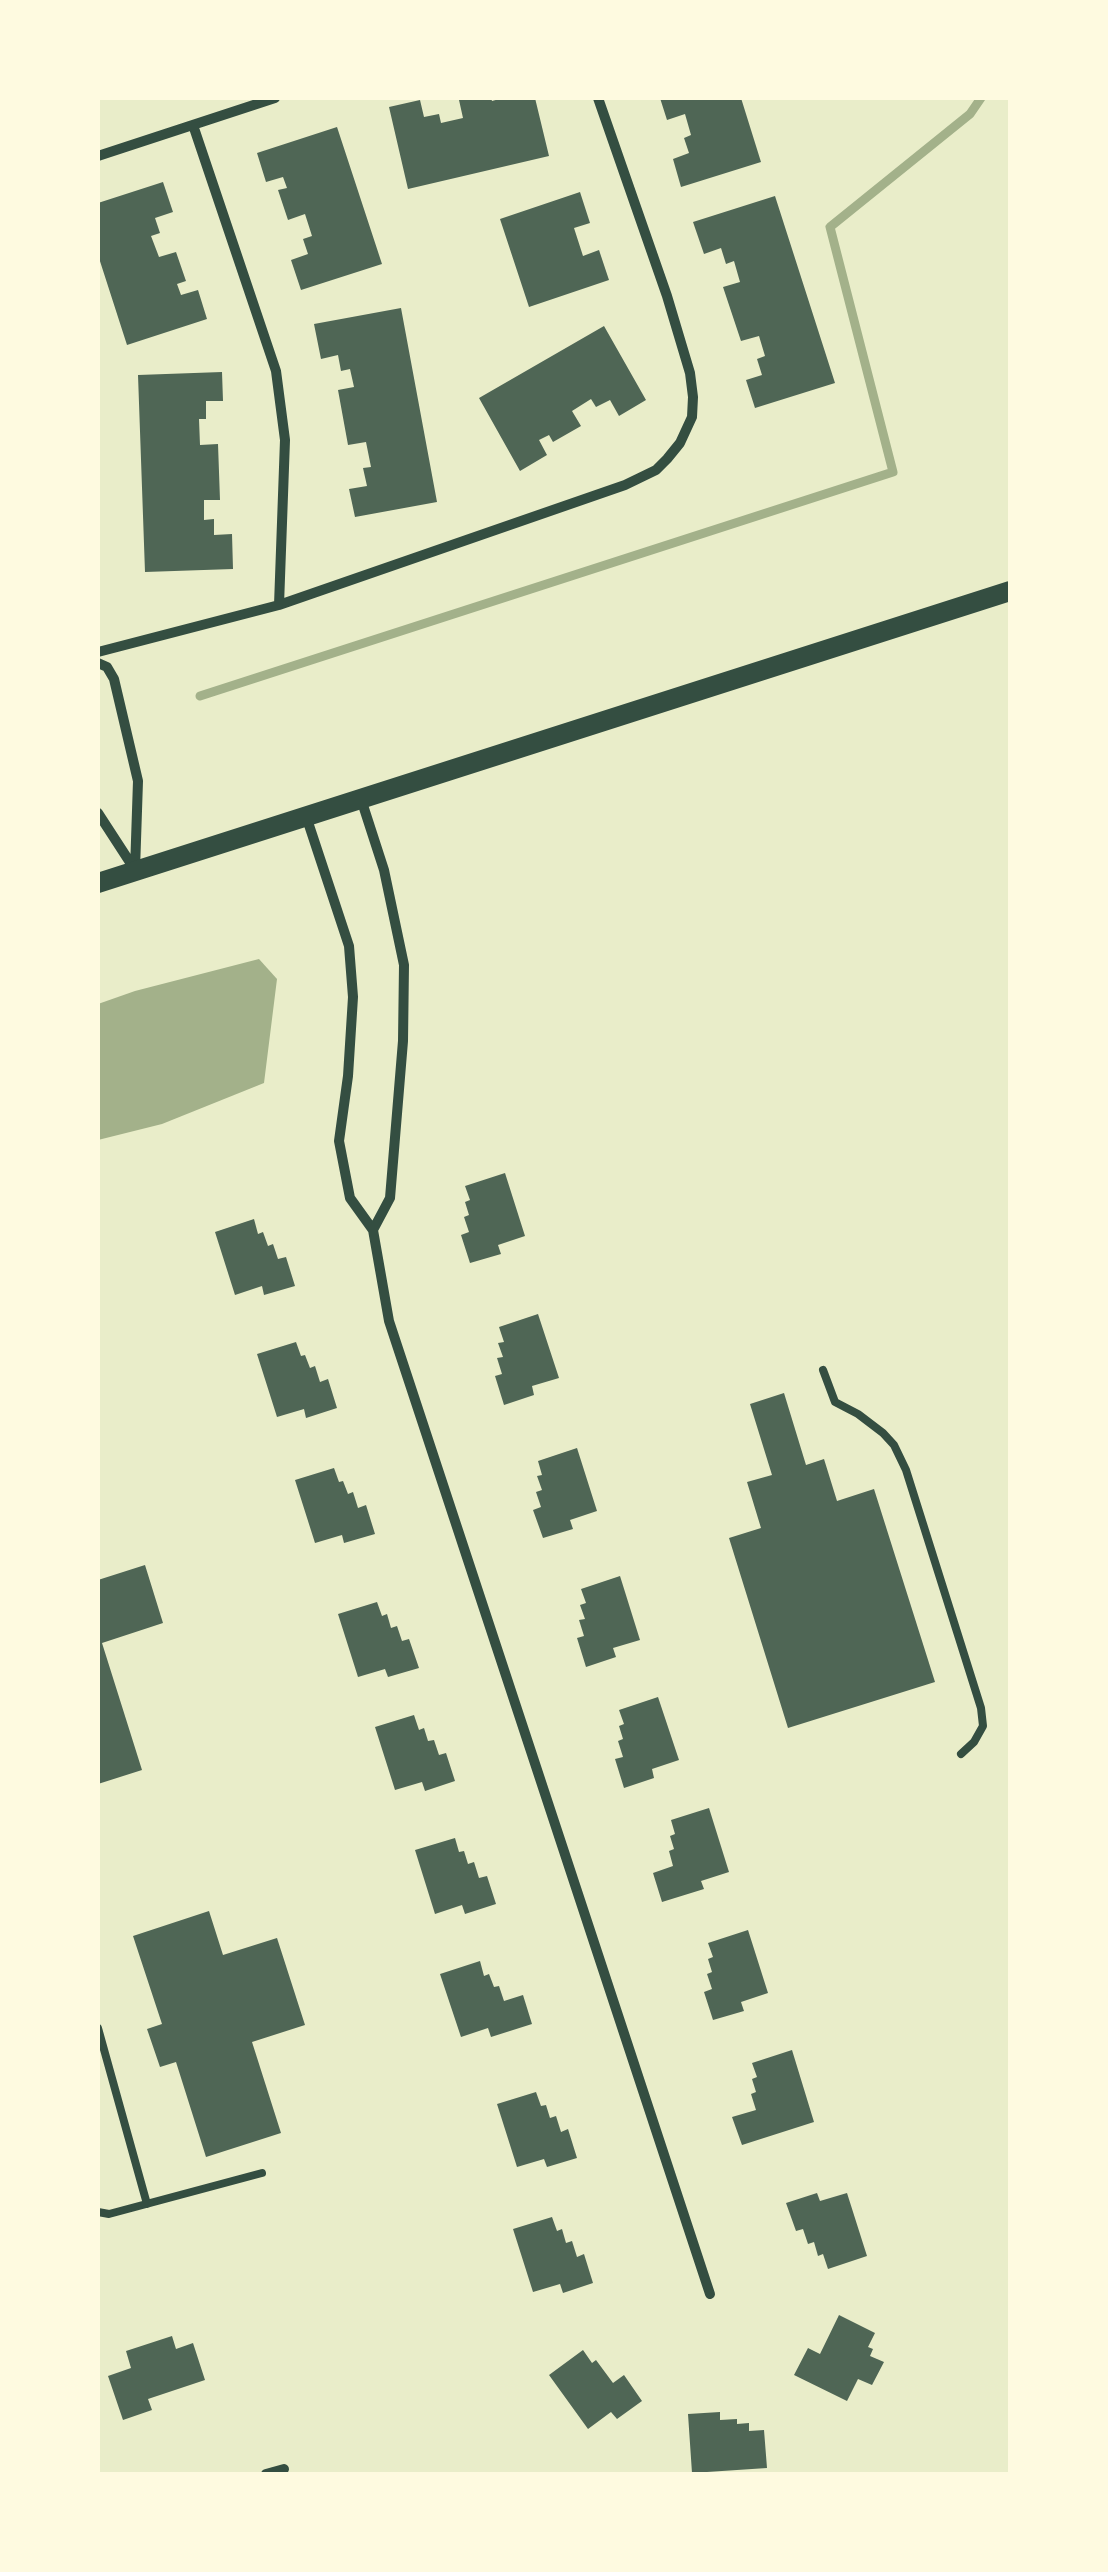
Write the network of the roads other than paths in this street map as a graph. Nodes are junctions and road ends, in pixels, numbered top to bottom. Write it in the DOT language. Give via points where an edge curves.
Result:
graph roads {
  1 [pos="275,98"];
  2 [pos="598,98"];
  3 [pos="193,125"];
  4 [pos="98,156"];
  5 [pos="1010,590"];
  6 [pos="278,605"];
  7 [pos="98,652"];
  8 [pos="98,664"];
  9 [pos="361,799"];
  10 [pos="98,813"];
  11 [pos="306,816"];
  12 [pos="136,871"];
  13 [pos="98,883"];
  14 [pos="373,1230"];
  15 [pos="822,1370"];
  16 [pos="961,1754"];
  17 [pos="98,2028"];
  18 [pos="262,2173"];
  19 [pos="147,2204"];
  20 [pos="98,2212"];
  21 [pos="710,2294"];
  22 [pos="284,2469"];
  23 [pos="266,2474"];
  1 -- 3 [label="street"];
  2 -- 6 [label="street" via="690,373 692,418 680,443 656,470 625,485"];
  3 -- 4 [label="street"];
  3 -- 6 [label="street" via="276,372 285,440"];
  5 -- 9 [label="main road"];
  6 -- 7 [label="street"];
  8 -- 12 [label="street" via="114,679 138,781"];
  9 -- 11 [label="main road"];
  9 -- 14 [label="street" via="404,965 390,1198"];
  10 -- 12 [label="street"];
  11 -- 12 [label="main road"];
  11 -- 14 [label="street" via="349,946 352,998 339,1141 350,1198"];
  12 -- 13 [label="main road"];
  14 -- 21 [label="street" via="388,1321"];
  15 -- 16 [label="lane" via="835,1402 883,1433 906,1470 982,1708 984,1726"];
  17 -- 19 [label="lane"];
  18 -- 19 [label="lane"];
  19 -- 20 [label="lane"];
  22 -- 23 [label="street"];
}
